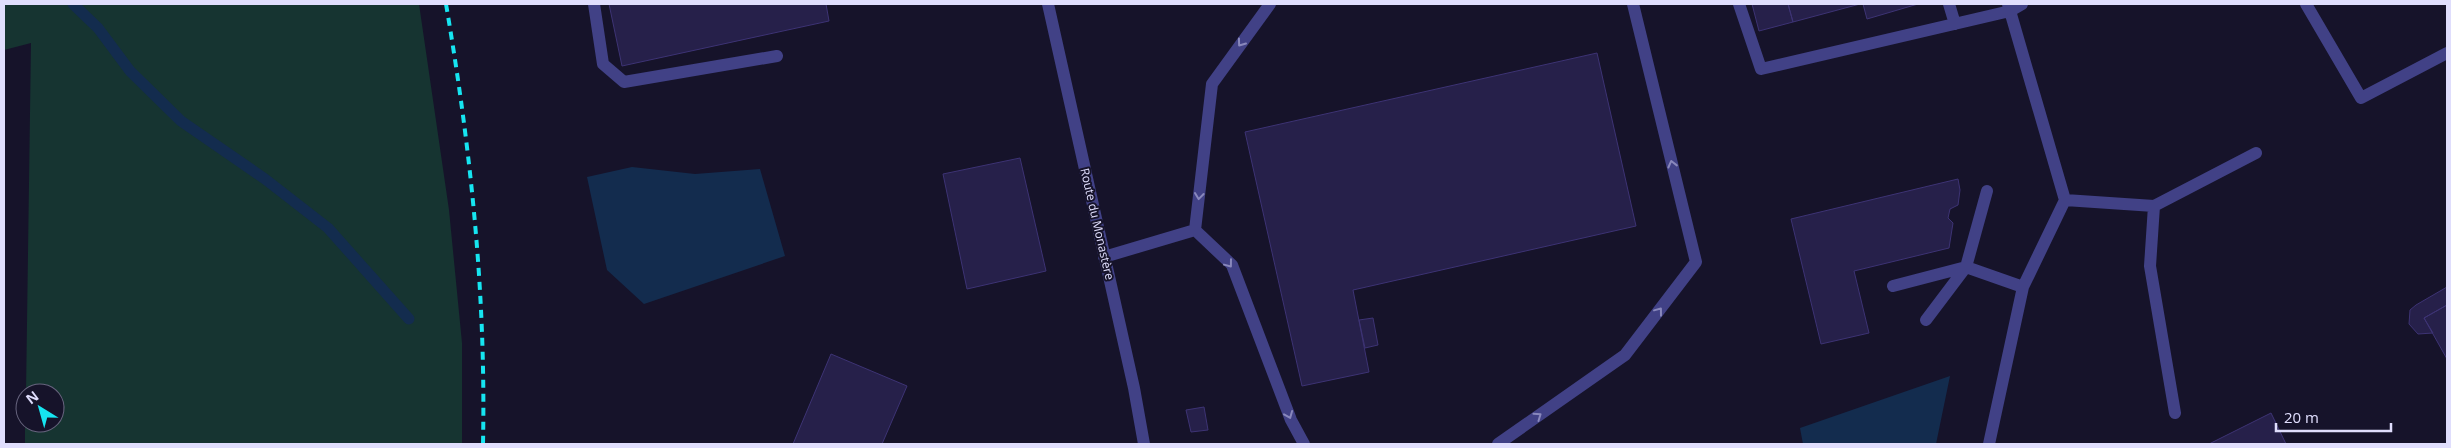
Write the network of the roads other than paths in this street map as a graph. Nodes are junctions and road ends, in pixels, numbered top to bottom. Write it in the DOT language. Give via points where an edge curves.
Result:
graph roads {
  1 [pos="594,4"];
  2 [pos="1048,4"];
  3 [pos="1270,4"];
  4 [pos="1633,4"];
  5 [pos="1738,4"];
  6 [pos="1949,4"];
  7 [pos="2022,4"];
  8 [pos="2306,4"];
  9 [pos="2009,7"];
  10 [pos="1955,24"];
  11 [pos="2447,52"];
  12 [pos="777,56"];
  13 [pos="2256,153"];
  14 [pos="1987,191"];
  15 [pos="2065,200"];
  16 [pos="2154,206"];
  17 [pos="1195,230"];
  18 [pos="1104,257"];
  19 [pos="1966,267"];
  20 [pos="1894,286"];
  21 [pos="2023,287"];
  22 [pos="1926,320"];
  23 [pos="2175,413"];
  24 [pos="1144,444"];
  25 [pos="1304,444"];
  26 [pos="1498,444"];
  27 [pos="1989,444"];
  1 -- 12 [label="street" via="603,64 624,82"];
  2 -- 18 [label="street, Route du Monastère"];
  3 -- 17 [label="street, one-way" via="1212,84"];
  26 -- 4 [label="street, one-way" via="1625,355 1696,262"];
  5 -- 10 [label="street" via="1761,69"];
  6 -- 10 [label="street"];
  7 -- 9 [label="street"];
  8 -- 11 [label="street" via="2361,98"];
  9 -- 10 [label="street"];
  9 -- 15 [label="street"];
  13 -- 16 [label="street"];
  14 -- 19 [label="street"];
  15 -- 16 [label="street"];
  15 -- 21 [label="street"];
  16 -- 23 [label="street" via="2150,266"];
  17 -- 18 [label="street"];
  17 -- 25 [label="street, one-way" via="1232,265 1291,420"];
  18 -- 24 [label="street, Route du Monastère"];
  19 -- 20 [label="street"];
  19 -- 21 [label="street"];
  19 -- 22 [label="street"];
  21 -- 27 [label="street"];
}
